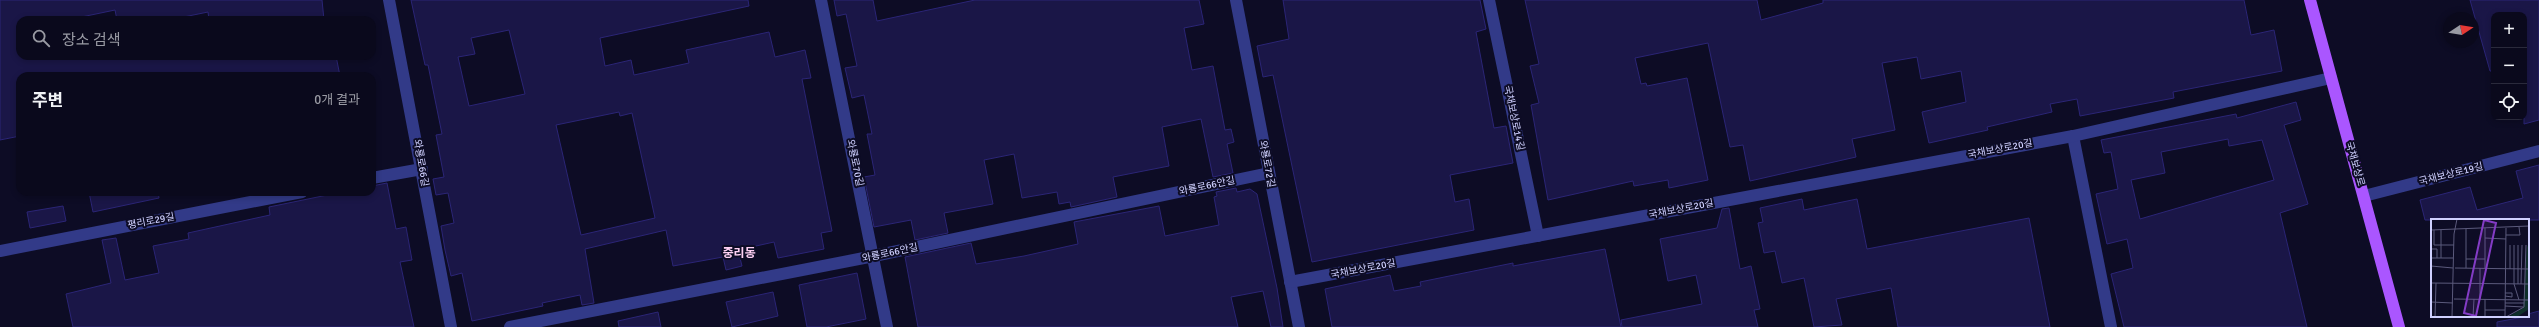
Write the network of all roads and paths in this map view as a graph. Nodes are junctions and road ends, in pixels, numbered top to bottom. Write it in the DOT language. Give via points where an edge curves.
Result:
graph roads {
  1 [pos="389,0"];
  2 [pos="821,0"];
  3 [pos="1236,0"];
  4 [pos="1490,0"];
  5 [pos="2310,0"];
  6 [pos="2331,78"];
  7 [pos="2073,136"];
  8 [pos="2539,152"];
  9 [pos="422,169"];
  10 [pos="1269,173"];
  11 [pos="376,177"];
  12 [pos="282,196"];
  13 [pos="2364,196"];
  14 [pos="1538,236"];
  15 [pos="0,251"];
  16 [pos="874,256"];
  17 [pos="1290,282"];
  18 [pos="451,327"];
  19 [pos="510,327"];
  20 [pos="888,327"];
  21 [pos="1299,327"];
  22 [pos="2111,327"];
  23 [pos="2399,327"];
  1 -- 9 [label="street, 와룡로66길"];
  2 -- 16 [label="street, 와룡로70길"];
  3 -- 10 [label="street, 와룡로72길"];
  4 -- 14 [label="street, 국채보상로14길"];
  5 -- 6 [label="main road, 국채보상로"];
  6 -- 7 [label="street, 국채보상로20길"];
  6 -- 13 [label="main road, 국채보상로"];
  7 -- 14 [label="street, 국채보상로20길"];
  7 -- 22 [label="street"];
  8 -- 13 [label="street, 국채보상로19길"];
  9 -- 11 [label="street"];
  9 -- 18 [label="street, 와룡로66길"];
  10 -- 16 [label="street, 와룡로66안길"];
  10 -- 17 [label="street, 와룡로72길"];
  12 -- 15 [label="street, 평리로29길"];
  13 -- 23 [label="main road, 국채보상로"];
  14 -- 17 [label="street, 국채보상로20길"];
  16 -- 19 [label="street, 와룡로66안길"];
  16 -- 20 [label="street, 와룡로70길"];
  17 -- 21 [label="street, 와룡로72길"];
}
